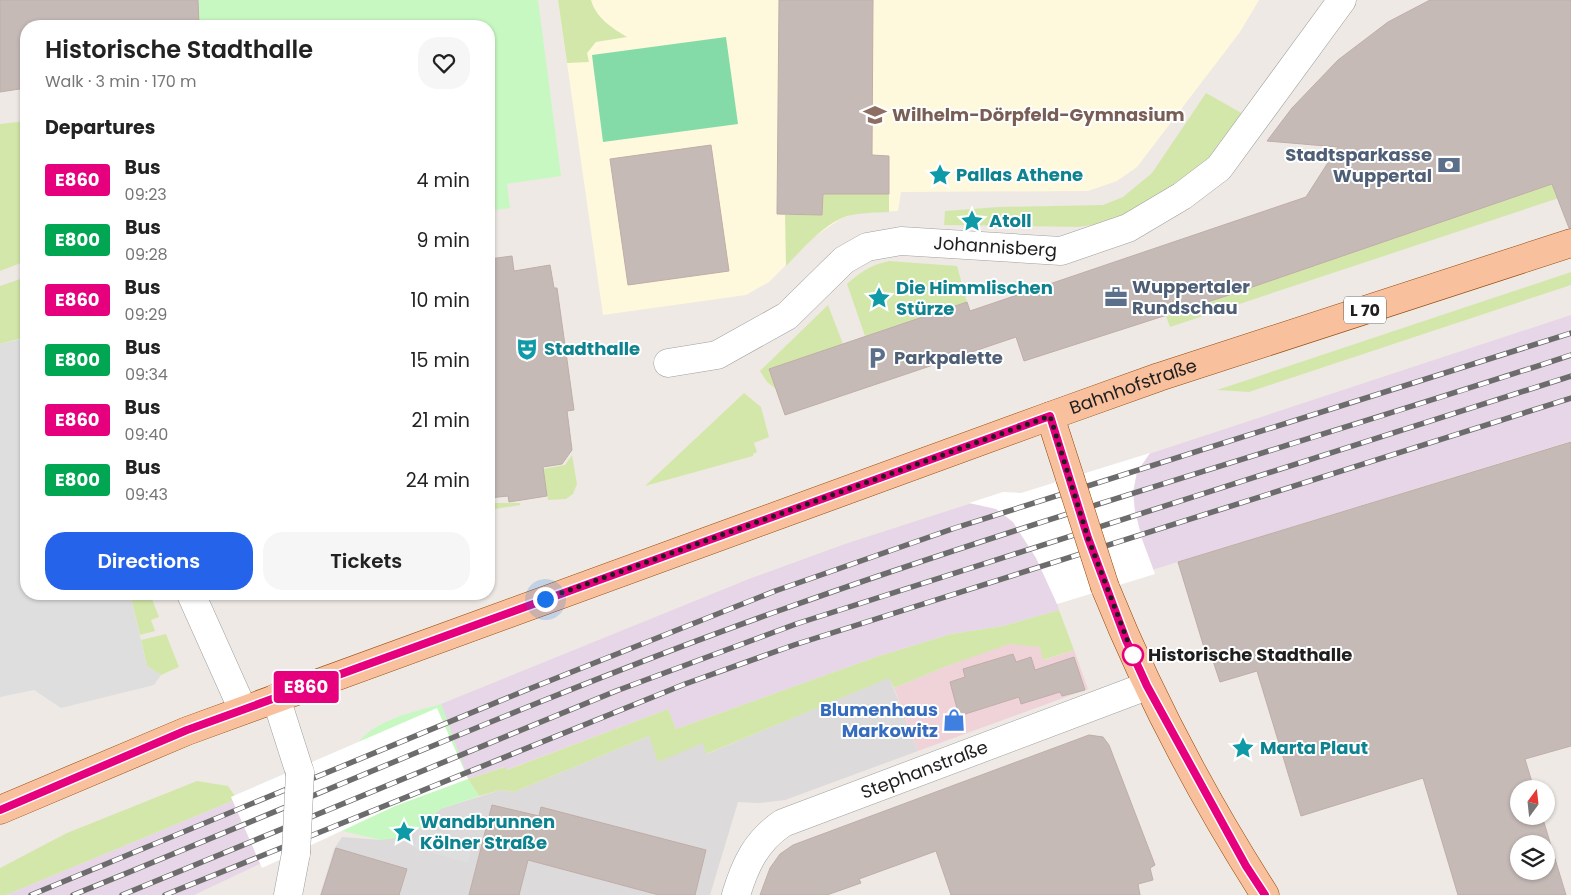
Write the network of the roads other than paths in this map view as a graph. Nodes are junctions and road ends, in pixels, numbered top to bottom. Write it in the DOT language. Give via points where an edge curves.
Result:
graph roads {
  1 [pos="1342,0"];
  2 [pos="1571,244"];
  3 [pos="668,363"];
  4 [pos="1050,416"];
  5 [pos="194,600"];
  6 [pos="1147,686"];
  7 [pos="276,698"];
  8 [pos="243,710"];
  9 [pos="0,810"];
  10 [pos="288,895"];
  11 [pos="736,895"];
  12 [pos="1265,895"];
  1 -- 3 [label="street, Johannisberg" via="1219,168 1182,196 1128,228 1061,251 901,241 867,247 844,260 787,316 717,355"];
  2 -- 4 [label="main road, Bahnhofstraße / L 70" via="1159,377"];
  4 -- 6 [label="main road, bridge" via="1105,587"];
  4 -- 7 [label="main road, Bahnhofstraße / L 70"];
  5 -- 8 [label="street"];
  6 -- 11 [label="street, Stephanstraße" via="783,824 770,832 753,852"];
  6 -- 12 [label="main road"];
  7 -- 8 [label="main road, Bahnhofstraße / L 70"];
  7 -- 10 [label="street, bridge" via="300,773 296,853"];
  8 -- 9 [label="main road, Bahnhofstraße / L 70" via="187,730"];
}
